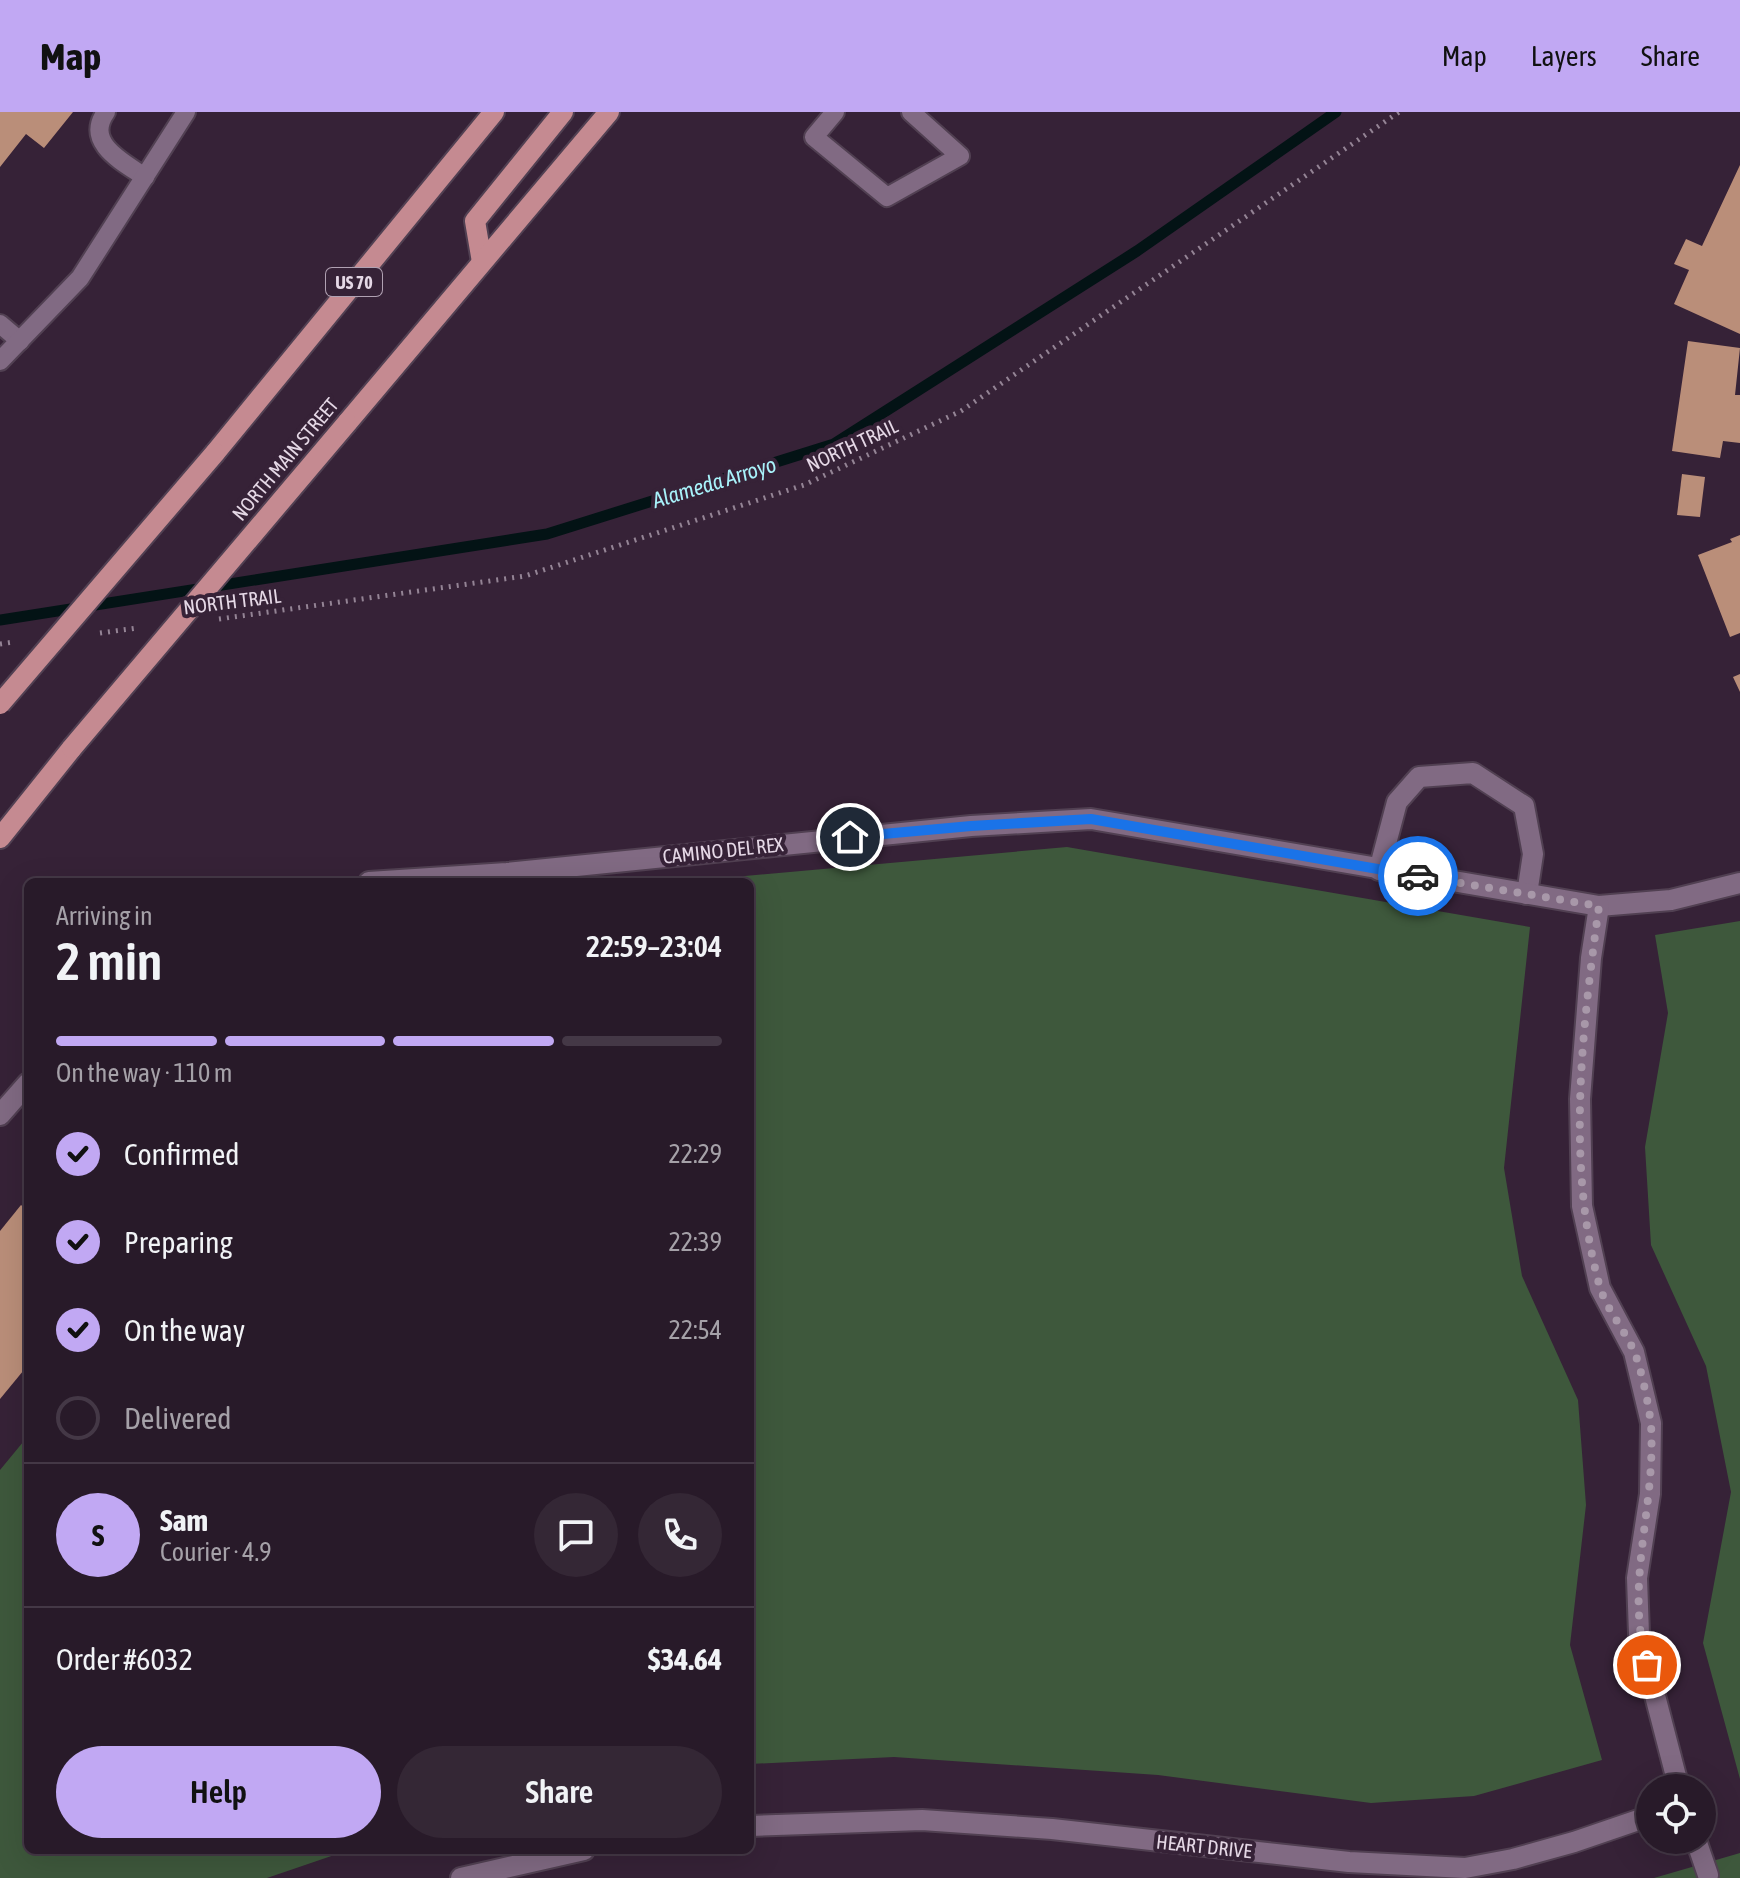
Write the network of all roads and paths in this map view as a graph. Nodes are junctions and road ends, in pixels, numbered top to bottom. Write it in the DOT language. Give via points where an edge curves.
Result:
graph roads {
  1 [pos="106,112"];
  2 [pos="186,112"];
  3 [pos="494,112"];
  4 [pos="563,112"];
  5 [pos="609,112"];
  6 [pos="835,112"];
  7 [pos="911,112"];
  8 [pos="1399,112"];
  9 [pos="145,177"];
  10 [pos="482,262"];
  11 [pos="0,324"];
  12 [pos="20,341"];
  13 [pos="0,361"];
  14 [pos="219,619"];
  15 [pos="141,628"];
  16 [pos="94,633"];
  17 [pos="16,642"];
  18 [pos="0,644"];
  19 [pos="0,704"];
  20 [pos="0,838"];
  21 [pos="1379,870"];
  22 [pos="430,878"];
  23 [pos="1740,883"];
  24 [pos="1527,894"];
  25 [pos="1599,906"];
  26 [pos="24,1088"];
  27 [pos="0,1115"];
  28 [pos="1675,1774"];
  29 [pos="1636,1821"];
  30 [pos="754,1826"];
  31 [pos="569,1854"];
  32 [pos="1701,1854"];
  33 [pos="1466,1873"];
  34 [pos="495,1874"];
  35 [pos="1708,1875"];
  36 [pos="461,1878"];
  1 -- 9 [label="lane" via="99,134 107,151"];
  2 -- 9 [label="lane"];
  3 -- 19 [label="main road, US 70, bridge" via="215,453"];
  4 -- 10 [label="main road" via="475,221"];
  5 -- 10 [label="main road, NORTH MAIN STREET"];
  6 -- 7 [label="lane" via="814,137 887,197 960,156"];
  8 -- 14 [label="path, NORTH TRAIL" via="961,411 804,485 525,576"];
  9 -- 12 [label="lane" via="80,278"];
  10 -- 20 [label="main road, NORTH MAIN STREET, bridge"];
  11 -- 12 [label="lane"];
  12 -- 13 [label="lane"];
  15 -- 16 [label="path"];
  17 -- 18 [label="path"];
  21 -- 22 [label="street, CAMINO DEL REX" via="1091,819"];
  21 -- 24 [label="street, CAMINO DEL REX"];
  21 -- 24 [label="street" via="1397,802 1419,777 1473,773 1524,806 1533,854"];
  23 -- 25 [label="street, CAMINO DEL REX" via="1671,900"];
  24 -- 25 [label="street, CAMINO DEL REX"];
  25 -- 28 [label="street" via="1580,1099 1582,1206 1600,1288 1634,1352 1651,1423 1650,1494 1637,1578 1639,1634"];
  26 -- 27 [label="street"];
  29 -- 33 [label="street, HEART DRIVE"];
  30 -- 33 [label="street, HEART DRIVE" via="922,1820"];
  31 -- 34 [label="street"];
  32 -- 35 [label="street"];
  34 -- 36 [label="street"];
}
